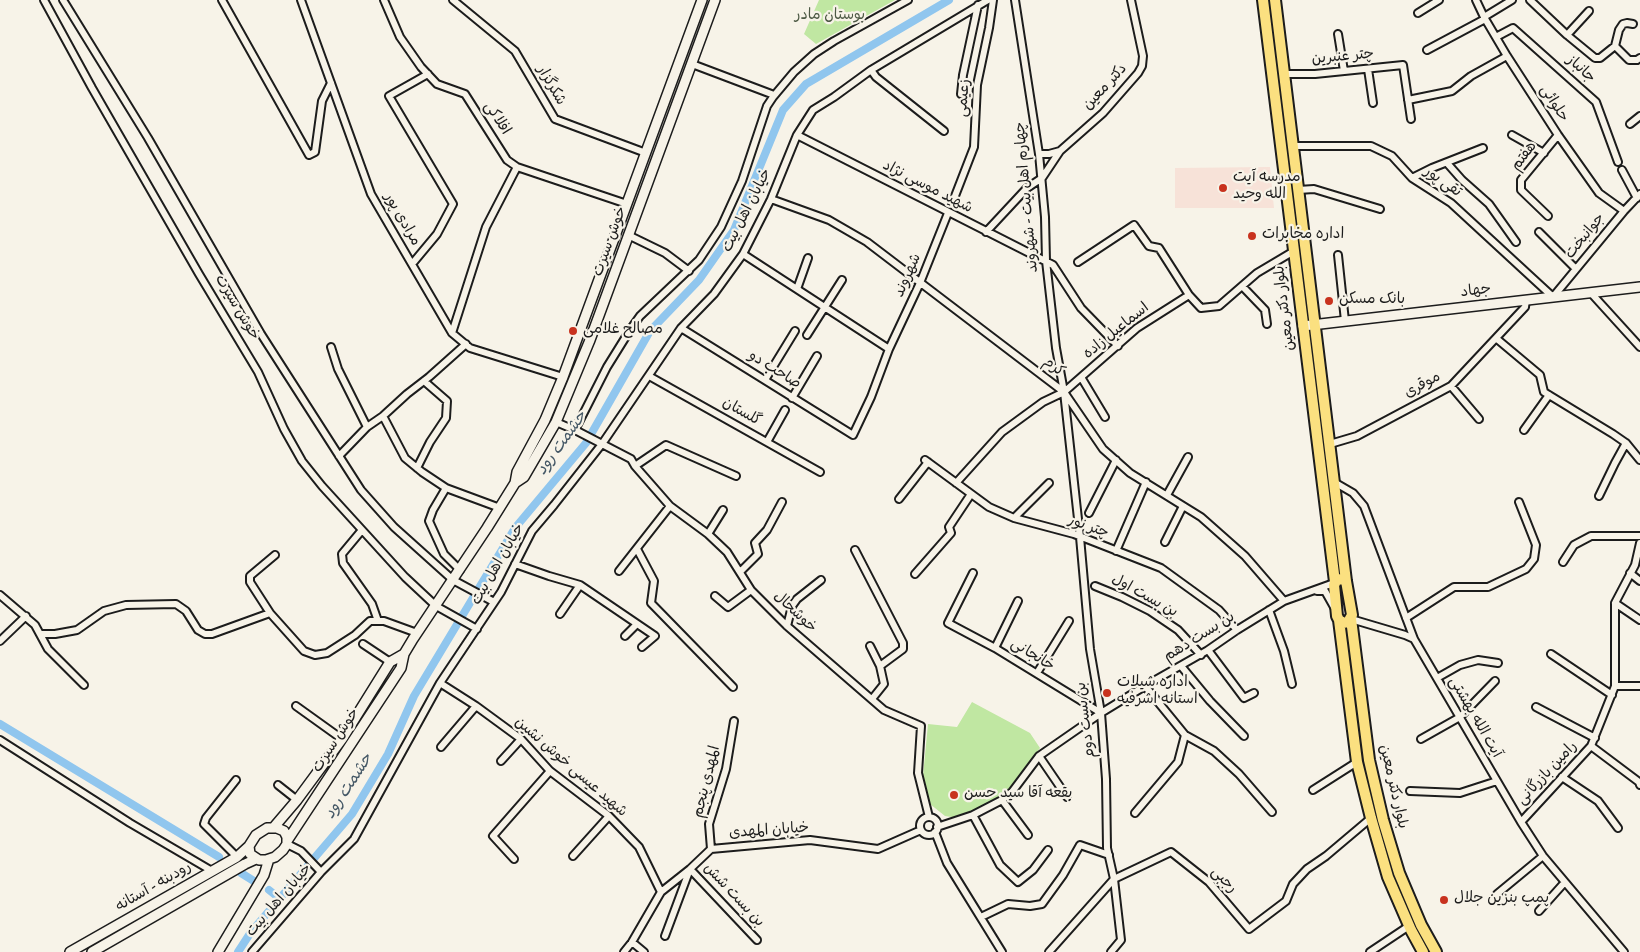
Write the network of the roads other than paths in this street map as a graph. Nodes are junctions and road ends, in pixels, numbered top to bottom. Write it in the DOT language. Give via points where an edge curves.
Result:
graph roads {
  1 [pos="44,0"];
  2 [pos="63,0"];
  3 [pos="222,0"];
  4 [pos="301,0"];
  5 [pos="384,0"];
  6 [pos="453,0"];
  7 [pos="908,0"];
  8 [pos="988,0"];
  9 [pos="993,0"];
  10 [pos="1015,0"];
  11 [pos="1131,0"];
  12 [pos="1263,0"];
  13 [pos="1275,0"];
  14 [pos="1439,0"];
  15 [pos="1476,0"];
  16 [pos="1512,0"];
  17 [pos="1530,0"];
  18 [pos="702,1"];
  19 [pos="714,4"];
  20 [pos="978,5"];
  21 [pos="1589,11"];
  22 [pos="1418,13"];
  23 [pos="1484,18"];
  24 [pos="1633,24"];
  25 [pos="1338,34"];
  26 [pos="1566,35"];
  27 [pos="1496,37"];
  28 [pos="1615,46"];
  29 [pos="1427,50"];
  30 [pos="1507,56"];
  31 [pos="1640,58"];
  32 [pos="692,64"];
  33 [pos="1368,69"];
  34 [pos="871,70"];
  35 [pos="1344,71"];
  36 [pos="428,74"];
  37 [pos="1284,74"];
  38 [pos="331,83"];
  39 [pos="961,94"];
  40 [pos="774,95"];
  41 [pos="1408,100"];
  42 [pos="1373,103"];
  43 [pos="1640,116"];
  44 [pos="1411,119"];
  45 [pos="1630,124"];
  46 [pos="944,130"];
  47 [pos="797,135"];
  48 [pos="1512,135"];
  49 [pos="1558,135"];
  50 [pos="1293,146"];
  51 [pos="1482,148"];
  52 [pos="1060,152"];
  53 [pos="646,153"];
  54 [pos="1544,153"];
  55 [pos="1039,154"];
  56 [pos="1618,162"];
  57 [pos="1446,163"];
  58 [pos="517,167"];
  59 [pos="1622,170"];
  60 [pos="1042,178"];
  61 [pos="1412,178"];
  62 [pos="1298,190"];
  63 [pos="955,196"];
  64 [pos="1638,196"];
  65 [pos="771,199"];
  66 [pos="627,204"];
  67 [pos="1380,209"];
  68 [pos="1624,211"];
  69 [pos="948,213"];
  70 [pos="1548,216"];
  71 [pos="986,232"];
  72 [pos="1538,232"];
  73 [pos="628,235"];
  74 [pos="1516,242"];
  75 [pos="1294,251"];
  76 [pos="743,254"];
  77 [pos="1338,255"];
  78 [pos="808,258"];
  79 [pos="1046,261"];
  80 [pos="1078,262"];
  81 [pos="412,264"];
  82 [pos="1576,269"];
  83 [pos="689,270"];
  84 [pos="842,280"];
  85 [pos="920,283"];
  86 [pos="1242,286"];
  87 [pos="1640,287"];
  88 [pos="797,289"];
  89 [pos="1591,293"];
  90 [pos="1189,295"];
  91 [pos="1553,297"];
  92 [pos="1526,300"];
  93 [pos="826,308"];
  94 [pos="1346,321"];
  95 [pos="1267,324"];
  96 [pos="1315,325"];
  97 [pos="1303,326"];
  98 [pos="682,328"];
  99 [pos="794,331"];
  100 [pos="452,333"];
  101 [pos="808,335"];
  102 [pos="1497,339"];
  103 [pos="466,344"];
  104 [pos="1118,346"];
  105 [pos="331,347"];
  106 [pos="1640,347"];
  107 [pos="889,349"];
  108 [pos="817,356"];
  109 [pos="649,376"];
  110 [pos="563,377"];
  111 [pos="1081,377"];
  112 [pos="764,380"];
  113 [pos="424,381"];
  114 [pos="1451,386"];
  115 [pos="1064,392"];
  116 [pos="1549,395"];
  117 [pos="792,398"];
  118 [pos="785,410"];
  119 [pos="383,416"];
  120 [pos="1105,417"];
  121 [pos="1479,419"];
  122 [pos="556,422"];
  123 [pos="367,427"];
  124 [pos="576,430"];
  125 [pos="1524,430"];
  126 [pos="853,435"];
  127 [pos="767,442"];
  128 [pos="600,443"];
  129 [pos="1330,444"];
  130 [pos="1626,444"];
  131 [pos="339,456"];
  132 [pos="1188,457"];
  133 [pos="1116,460"];
  134 [pos="1640,460"];
  135 [pos="635,466"];
  136 [pos="417,468"];
  137 [pos="820,472"];
  138 [pos="736,476"];
  139 [pos="1146,482"];
  140 [pos="1334,482"];
  141 [pos="515,483"];
  142 [pos="956,483"];
  143 [pos="1049,483"];
  144 [pos="446,488"];
  145 [pos="971,494"];
  146 [pos="1167,496"];
  147 [pos="1599,496"];
  148 [pos="899,499"];
  149 [pos="782,502"];
  150 [pos="1518,502"];
  151 [pos="670,506"];
  152 [pos="1183,506"];
  153 [pos="500,508"];
  154 [pos="724,510"];
  155 [pos="1089,513"];
  156 [pos="1014,518"];
  157 [pos="362,530"];
  158 [pos="708,534"];
  159 [pos="1640,536"];
  160 [pos="1080,537"];
  161 [pos="1165,542"];
  162 [pos="1640,542"];
  163 [pos="636,549"];
  164 [pos="855,550"];
  165 [pos="1116,551"];
  166 [pos="275,555"];
  167 [pos="1563,562"];
  168 [pos="515,564"];
  169 [pos="460,570"];
  170 [pos="619,571"];
  171 [pos="741,572"];
  172 [pos="973,573"];
  173 [pos="1630,573"];
  174 [pos="916,574"];
  175 [pos="453,580"];
  176 [pos="821,580"];
  177 [pos="1346,581"];
  178 [pos="1640,581"];
  179 [pos="1335,582"];
  180 [pos="580,585"];
  181 [pos="1095,586"];
  182 [pos="751,590"];
  183 [pos="1308,591"];
  184 [pos="0,594"];
  185 [pos="715,596"];
  186 [pos="1284,600"];
  187 [pos="1018,601"];
  188 [pos="494,602"];
  189 [pos="1615,603"];
  190 [pos="436,606"];
  191 [pos="1269,610"];
  192 [pos="270,613"];
  193 [pos="560,614"];
  194 [pos="26,616"];
  195 [pos="1338,616"];
  196 [pos="1406,618"];
  197 [pos="1351,619"];
  198 [pos="1640,620"];
  199 [pos="378,621"];
  200 [pos="1069,621"];
  201 [pos="637,624"];
  202 [pos="787,626"];
  203 [pos="477,629"];
  204 [pos="1237,630"];
  205 [pos="417,632"];
  206 [pos="40,634"];
  207 [pos="625,636"];
  208 [pos="1414,639"];
  209 [pos="0,641"];
  210 [pos="363,644"];
  211 [pos="870,646"];
  212 [pos="642,647"];
  213 [pos="995,648"];
  214 [pos="1208,650"];
  215 [pos="404,654"];
  216 [pos="1551,654"];
  217 [pos="1201,655"];
  218 [pos="390,662"];
  219 [pos="1498,663"];
  220 [pos="880,666"];
  221 [pos="1181,666"];
  222 [pos="1037,673"];
  223 [pos="1437,678"];
  224 [pos="1495,681"];
  225 [pos="440,683"];
  226 [pos="1292,684"];
  227 [pos="84,686"];
  228 [pos="1145,686"];
  229 [pos="1615,686"];
  230 [pos="1640,686"];
  231 [pos="734,688"];
  232 [pos="1254,692"];
  233 [pos="1612,695"];
  234 [pos="872,699"];
  235 [pos="296,706"];
  236 [pos="476,706"];
  237 [pos="1536,707"];
  238 [pos="1101,713"];
  239 [pos="1459,717"];
  240 [pos="734,721"];
  241 [pos="1185,735"];
  242 [pos="1244,736"];
  243 [pos="521,738"];
  244 [pos="1595,738"];
  245 [pos="342,739"];
  246 [pos="1421,739"];
  247 [pos="0,740"];
  248 [pos="1591,746"];
  249 [pos="441,747"];
  250 [pos="1039,756"];
  251 [pos="501,761"];
  252 [pos="1358,762"];
  253 [pos="550,771"];
  254 [pos="1562,777"];
  255 [pos="236,780"];
  256 [pos="1497,781"];
  257 [pos="278,784"];
  258 [pos="1640,785"];
  259 [pos="1313,790"];
  260 [pos="1410,791"];
  261 [pos="1067,797"];
  262 [pos="297,800"];
  263 [pos="1002,800"];
  264 [pos="1272,812"];
  265 [pos="1135,813"];
  266 [pos="972,815"];
  267 [pos="609,816"];
  268 [pos="929,817"];
  269 [pos="1371,818"];
  270 [pos="1520,822"];
  271 [pos="274,827"];
  272 [pos="1618,828"];
  273 [pos="921,830"];
  274 [pos="936,830"];
  275 [pos="1028,835"];
  276 [pos="287,843"];
  277 [pos="249,846"];
  278 [pos="711,849"];
  279 [pos="1048,850"];
  280 [pos="1109,855"];
  281 [pos="573,856"];
  282 [pos="1543,856"];
  283 [pos="237,857"];
  284 [pos="256,859"];
  285 [pos="269,859"];
  286 [pos="514,859"];
  287 [pos="690,869"];
  288 [pos="212,871"];
  289 [pos="321,872"];
  290 [pos="1114,879"];
  291 [pos="1565,882"];
  292 [pos="662,892"];
  293 [pos="1497,894"];
  294 [pos="1539,911"];
  295 [pos="981,918"];
  296 [pos="1409,926"];
  297 [pos="665,936"];
  298 [pos="757,940"];
  299 [pos="632,942"];
  300 [pos="1622,951"];
  301 [pos="70,952"];
  302 [pos="92,952"];
  303 [pos="218,952"];
  304 [pos="252,952"];
  305 [pos="624,952"];
  306 [pos="644,952"];
  307 [pos="1002,952"];
  308 [pos="1049,952"];
  309 [pos="1111,952"];
  310 [pos="1370,952"];
  311 [pos="1423,952"];
  312 [pos="1436,952"];
  1 -- 157 [label="street, خوش سیرت" via="258,372 302,461"];
  2 -- 131 [label="street, خوش سیرت" via="148,138 260,334"];
  3 -- 38 [label="street" via="309,155 315,152 322,101"];
  4 -- 38 [label="street, مرادی پور"];
  5 -- 36 [label="street, افلاکی" via="400,37"];
  6 -- 53 [label="street, شکرگزار" via="515,51 555,119"];
  7 -- 40 [label="street" via="814,54"];
  8 -- 20 [label="street, خیابان اهل بیت"];
  9 -- 63 [label="street, زعیمی" via="976,85 974,147"];
  10 -- 55 [label="street, چهارم اهل بیت - شهروند"];
  11 -- 52 [label="street, دکتر معین" via="1143,56 1142,66 1103,112"];
  12 -- 75 [label="main road, بلوار دکتر معین"];
  13 -- 37 [label="main road, بلوار دکتر معین"];
  14 -- 22 [label="street"];
  15 -- 23 [label="street, حلوائی"];
  16 -- 23 [label="street"];
  17 -- 26 [label="street"];
  18 -- 19 [label="main road"];
  18 -- 53 [label="main road, خوش سیرت"];
  19 -- 32 [label="main road, خوش سیرت"];
  20 -- 34 [label="street, خیابان اهل بیت"];
  20 -- 39 [label="street"];
  21 -- 26 [label="street"];
  23 -- 27 [label="street, حلوائی"];
  23 -- 29 [label="street"];
  24 -- 28 [label="street" via="1623,24"];
  25 -- 35 [label="street"];
  26 -- 28 [label="street" via="1595,58 1600,58"];
  27 -- 30 [label="street, حلوائی"];
  27 -- 56 [label="street, جانباز" via="1513,28 1596,102"];
  28 -- 31 [label="street" via="1629,60"];
  30 -- 41 [label="street" via="1452,90"];
  30 -- 49 [label="street, حلوائی"];
  32 -- 40 [label="street"];
  32 -- 73 [label="main road, خوش سیرت"];
  33 -- 35 [label="street, چتر عنبرین"];
  33 -- 41 [label="street, چتر عنبرین" via="1403,64"];
  33 -- 42 [label="street"];
  34 -- 46 [label="street"];
  34 -- 47 [label="street, خیابان اهل بیت" via="813,110"];
  35 -- 37 [label="street, چتر عنبرین"];
  36 -- 58 [label="street, افلاکی" via="437,84 465,94 507,160"];
  36 -- 81 [label="street" via="389,96 454,204 437,234"];
  37 -- 50 [label="main road, بلوار دکتر معین"];
  38 -- 81 [label="street, مرادی پور" via="371,194"];
  40 -- 83 [label="street" via="721,227"];
  41 -- 44 [label="street"];
  43 -- 45 [label="street"];
  47 -- 65 [label="street, خیابان اهل بیت"];
  47 -- 69 [label="street, شهید موسی نژاد"];
  48 -- 54 [label="street"];
  49 -- 54 [label="street, هفتم"];
  49 -- 68 [label="street, حلوائی" via="1599,193"];
  50 -- 61 [label="street, تقی پور" via="1371,146 1392,156"];
  50 -- 62 [label="main road, بلوار دکتر معین"];
  51 -- 57 [label="street"];
  52 -- 55 [label="street"];
  52 -- 60 [label="street, دکتر معین"];
  53 -- 66 [label="main road, خوش سیرت"];
  54 -- 70 [label="street, هفتم" via="1521,180 1521,190"];
  55 -- 60 [label="street, چهارم اهل بیت - شهروند"];
  57 -- 61 [label="street"];
  57 -- 74 [label="street" via="1489,204"];
  58 -- 66 [label="street, افلاکی"];
  58 -- 100 [label="street" via="486,227"];
  59 -- 64 [label="street"];
  60 -- 71 [label="street, دکتر معین" via="1027,188"];
  60 -- 79 [label="street, چهارم اهل بیت - شهروند"];
  61 -- 91 [label="street, تقی پور" via="1451,203"];
  62 -- 67 [label="street" via="1314,190"];
  62 -- 96 [label="main road, بلوار دکتر معین"];
  64 -- 68 [label="street, جوانبخت"];
  65 -- 76 [label="street, خیابان اهل بیت"];
  65 -- 85 [label="street, کرم" via="829,220 867,242"];
  66 -- 110 [label="main road, خوش سیرت"];
  68 -- 82 [label="street, جوانبخت"];
  69 -- 71 [label="street, شهید موسی نژاد"];
  69 -- 85 [label="street, شهروند"];
  71 -- 79 [label="street, شهید موسی نژاد"];
  72 -- 82 [label="street"];
  73 -- 83 [label="street" via="665,252"];
  73 -- 122 [label="main road, خوش سیرت"];
  75 -- 86 [label="street"];
  75 -- 97 [label="main road, بلوار دکتر معین"];
  76 -- 88 [label="street"];
  76 -- 98 [label="street, خیابان اهل بیت" via="714,294"];
  77 -- 94 [label="street"];
  78 -- 88 [label="street"];
  79 -- 104 [label="street" via="1053,265 1081,308"];
  79 -- 115 [label="street, چهارم اهل بیت - شهروند"];
  80 -- 90 [label="street" via="1134,225 1149,246 1159,248"];
  81 -- 100 [label="street, مرادی پور"];
  82 -- 91 [label="street, جوانبخت"];
  83 -- 124 [label="street" via="640,316 630,330"];
  84 -- 93 [label="street"];
  85 -- 107 [label="street, شهروند"];
  85 -- 115 [label="street, کرم"];
  86 -- 90 [label="street" via="1219,306 1201,308"];
  86 -- 95 [label="street" via="1265,310"];
  87 -- 89 [label="main road, جهاد"];
  88 -- 93 [label="street"];
  89 -- 91 [label="main road, جهاد"];
  89 -- 106 [label="street"];
  90 -- 104 [label="street, اسماعیل زاده" via="1137,328"];
  91 -- 92 [label="main road, جهاد"];
  92 -- 94 [label="main road, جهاد"];
  92 -- 102 [label="street, موقری" via="1525,307"];
  93 -- 101 [label="street"];
  93 -- 107 [label="street"];
  94 -- 96 [label="main road, جهاد"];
  96 -- 97 [label="main road, جهاد"];
  96 -- 129 [label="main road, بلوار دکتر معین"];
  97 -- 179 [label="main road, بلوار دکتر معین"];
  98 -- 109 [label="street, خیابان اهل بیت"];
  98 -- 112 [label="street, صاحب دو"];
  99 -- 112 [label="street"];
  100 -- 103 [label="street, مرادی پور"];
  102 -- 114 [label="street, موقری"];
  102 -- 116 [label="street" via="1540,375 1544,392"];
  103 -- 110 [label="street, مرادی پور"];
  103 -- 113 [label="street"];
  104 -- 111 [label="street, اسماعیل زاده"];
  105 -- 123 [label="street"];
  107 -- 126 [label="street, شهروند"];
  108 -- 117 [label="street"];
  109 -- 127 [label="street, گلستان"];
  109 -- 128 [label="street, خیابان اهل بیت"];
  110 -- 141 [label="main road, خوش سیرت" via="517,472"];
  111 -- 115 [label="street, اسماعیل زاده"];
  111 -- 120 [label="street"];
  112 -- 117 [label="street, صاحب دو"];
  113 -- 119 [label="street"];
  113 -- 136 [label="street" via="447,401 446,418"];
  114 -- 121 [label="street"];
  114 -- 129 [label="street, موقری" via="1357,436"];
  115 -- 133 [label="street, کرم" via="1103,449"];
  115 -- 142 [label="street, اسماعیل زاده" via="1043,402 1002,432"];
  115 -- 160 [label="street, بن بست دوم"];
  116 -- 125 [label="street"];
  116 -- 130 [label="street"];
  117 -- 126 [label="street, صاحب دو"];
  118 -- 127 [label="street"];
  119 -- 123 [label="street"];
  119 -- 136 [label="street" via="405,458"];
  122 -- 124 [label="street, خوشحال"];
  122 -- 141 [label="main road, خوش سیرت" via="524,477"];
  123 -- 131 [label="street"];
  124 -- 128 [label="street, خوشحال"];
  127 -- 137 [label="street, گلستان"];
  128 -- 135 [label="street, خوشحال" via="631,459"];
  128 -- 168 [label="street, خیابان اهل بیت" via="532,531"];
  129 -- 140 [label="main road, بلوار دکتر معین"];
  130 -- 134 [label="street"];
  130 -- 147 [label="street"];
  131 -- 175 [label="street, خوش سیرت" via="361,490 394,527"];
  132 -- 146 [label="street"];
  133 -- 139 [label="street, کرم"];
  133 -- 155 [label="street"];
  135 -- 138 [label="street" via="666,445"];
  135 -- 151 [label="street, خوشحال"];
  136 -- 144 [label="street"];
  139 -- 146 [label="street, کرم"];
  139 -- 165 [label="street"];
  140 -- 177 [label="main road, بلوار دکتر معین"];
  140 -- 196 [label="street, آیت الله بهشتی" via="1353,493 1364,506"];
  141 -- 153 [label="main road, خوش سیرت"];
  142 -- 145 [label="street, چتر نور"];
  142 -- 148 [label="street, چتر نور" via="926,461"];
  143 -- 156 [label="street"];
  144 -- 153 [label="street"];
  144 -- 169 [label="street" via="429,521 444,554"];
  145 -- 156 [label="street, چتر نور" via="989,507"];
  145 -- 174 [label="street" via="949,527 951,533"];
  146 -- 152 [label="street, کرم"];
  149 -- 171 [label="street" via="767,530 755,543 758,554"];
  150 -- 196 [label="street" via="1536,545 1534,559 1526,569 1488,587 1454,587"];
  151 -- 158 [label="street, خوشحال"];
  151 -- 163 [label="street"];
  152 -- 161 [label="street"];
  152 -- 186 [label="street, کرم" via="1201,517 1246,556"];
  153 -- 169 [label="main road, خوش سیرت"];
  154 -- 158 [label="street"];
  156 -- 160 [label="street, چتر نور"];
  157 -- 190 [label="street, خوش سیرت"];
  157 -- 199 [label="street" via="342,554 343,563 372,604"];
  158 -- 171 [label="street, خوشحال" via="727,552"];
  159 -- 167 [label="street" via="1591,536 1574,545"];
  160 -- 165 [label="street, چتر نور"];
  160 -- 238 [label="street, بن بست دوم" via="1090,649"];
  162 -- 173 [label="street, رامین بازرگانی"];
  163 -- 170 [label="street"];
  163 -- 231 [label="street" via="654,581 651,603"];
  164 -- 220 [label="street" via="903,643 903,649"];
  165 -- 204 [label="street, چتر نور" via="1161,568 1219,610"];
  166 -- 192 [label="street" via="250,576 250,582"];
  168 -- 180 [label="street"];
  168 -- 188 [label="street, خیابان اهل بیت"];
  169 -- 175 [label="main road, خوش سیرت"];
  171 -- 182 [label="street, خوشحال"];
  172 -- 213 [label="street, خانجانی" via="948,623"];
  173 -- 178 [label="street"];
  173 -- 189 [label="street, رامین بازرگانی"];
  175 -- 188 [label="street"];
  175 -- 190 [label="main road, خوش سیرت"];
  176 -- 202 [label="street" via="797,599"];
  177 -- 179 [label="main road" via="1340,579"];
  177 -- 197 [label="main road, بلوار دکتر معین"];
  179 -- 183 [label="street, بن بست دهم"];
  179 -- 195 [label="main road, بلوار دکتر معین"];
  180 -- 193 [label="street"];
  180 -- 201 [label="street"];
  181 -- 217 [label="street, بن بست اول" via="1122,597 1178,630"];
  182 -- 185 [label="street" via="728,607"];
  182 -- 202 [label="street, خوشحال"];
  183 -- 186 [label="street, بن بست دهم"];
  183 -- 195 [label="street" via="1325,591"];
  184 -- 194 [label="street"];
  186 -- 191 [label="street, بن بست دهم"];
  187 -- 213 [label="street"];
  188 -- 203 [label="street, خیابان اهل بیت"];
  189 -- 198 [label="street"];
  189 -- 229 [label="street, رامین بازرگانی"];
  190 -- 203 [label="street"];
  190 -- 205 [label="main road, خوش سیرت"];
  191 -- 204 [label="street, بن بست دهم"];
  191 -- 226 [label="street"];
  192 -- 199 [label="street" via="304,651 315,655 327,653 370,621"];
  192 -- 206 [label="street" via="205,634 176,604 126,606 104,612 77,630"];
  194 -- 206 [label="street"];
  194 -- 209 [label="street"];
  195 -- 197 [label="main road" via="1346,622"];
  195 -- 252 [label="main road, بلوار دکتر معین"];
  196 -- 208 [label="street, آیت الله بهشتی"];
  197 -- 208 [label="street"];
  197 -- 312 [label="main road, بلوار دکتر معین" via="1369,760 1383,820 1399,873"];
  199 -- 205 [label="street"];
  200 -- 222 [label="street"];
  201 -- 207 [label="street"];
  201 -- 212 [label="street" via="655,636"];
  202 -- 234 [label="street, خوشحال"];
  203 -- 225 [label="street, خیابان اهل بیت"];
  204 -- 214 [label="street, بن بست دهم"];
  205 -- 215 [label="main road, خوش سیرت"];
  206 -- 227 [label="street" via="48,649"];
  208 -- 223 [label="street, آیت الله بهشتی"];
  210 -- 218 [label="street"];
  211 -- 220 [label="street"];
  213 -- 222 [label="street, خانجانی"];
  214 -- 217 [label="street, بن بست دهم"];
  214 -- 232 [label="street" via="1244,698"];
  215 -- 218 [label="main road, خوش سیرت"];
  215 -- 276 [label="main road, خوش سیرت" via="402,668"];
  216 -- 233 [label="street"];
  217 -- 221 [label="street, بن بست دهم"];
  218 -- 245 [label="main road, خوش سیرت"];
  219 -- 223 [label="street" via="1478,660 1460,665"];
  220 -- 234 [label="street" via="884,684"];
  221 -- 228 [label="street, بن بست دهم"];
  221 -- 242 [label="street"];
  222 -- 238 [label="street, خانجانی"];
  223 -- 239 [label="street, آیت الله بهشتی"];
  224 -- 239 [label="street"];
  225 -- 236 [label="street, شهید عیسی خوش نشین"];
  225 -- 289 [label="street, خیابان اهل بیت" via="354,839"];
  228 -- 238 [label="street, بن بست دهم"];
  228 -- 241 [label="street"];
  229 -- 230 [label="street"];
  229 -- 233 [label="street, رامین بازرگانی"];
  233 -- 244 [label="street, رامین بازرگانی"];
  234 -- 268 [label="street, خوشحال" via="884,710 921,726 918,772"];
  235 -- 245 [label="street"];
  236 -- 243 [label="street, شهید عیسی خوش نشین"];
  236 -- 249 [label="street"];
  237 -- 244 [label="street"];
  238 -- 250 [label="street, بن بست دهم"];
  238 -- 280 [label="street, بن بست دوم"];
  239 -- 246 [label="street"];
  239 -- 256 [label="street, آیت الله بهشتی"];
  240 -- 278 [label="street, المهدی پنجم" via="726,769 709,824"];
  241 -- 264 [label="street" via="1214,751"];
  241 -- 265 [label="street" via="1178,762"];
  243 -- 251 [label="street"];
  243 -- 253 [label="street, شهید عیسی خوش نشین"];
  244 -- 248 [label="street, رامین بازرگانی"];
  245 -- 262 [label="main road, خوش سیرت"];
  247 -- 288 [label="street"];
  248 -- 254 [label="street, رامین بازرگانی"];
  248 -- 258 [label="street"];
  250 -- 261 [label="street"];
  250 -- 263 [label="street, بن بست دهم" via="1012,792"];
  252 -- 259 [label="street"];
  252 -- 269 [label="main road, بلوار دکتر معین"];
  253 -- 267 [label="street, شهید عیسی خوش نشین"];
  253 -- 286 [label="street" via="493,836"];
  254 -- 270 [label="street, رامین بازرگانی"];
  254 -- 272 [label="street" via="1598,801"];
  255 -- 283 [label="street" via="204,824"];
  256 -- 260 [label="street" via="1460,793"];
  256 -- 270 [label="street, آیت الله بهشتی"];
  257 -- 262 [label="street"];
  262 -- 271 [label="main road, خوش سیرت"];
  263 -- 266 [label="street, بن بست دهم"];
  263 -- 275 [label="street"];
  266 -- 274 [label="street, بن بست دهم"];
  266 -- 279 [label="street" via="1000,864 1018,882 1033,870"];
  267 -- 281 [label="street"];
  267 -- 292 [label="street, شهید عیسی خوش نشین" via="639,847"];
  268 -- 273 [label="street" via="921,822"];
  268 -- 274 [label="street" via="935,820"];
  269 -- 290 [label="street, رجبی" via="1307,869 1293,884 1286,901 1249,928 1209,882 1172,852"];
  269 -- 296 [label="main road, بلوار دکتر معین" via="1388,877"];
  270 -- 282 [label="street, آیت الله بهشتی"];
  271 -- 276 [label="main road" via="284,831"];
  271 -- 277 [label="main road" via="258,832"];
  273 -- 274 [label="street" via="928,835"];
  273 -- 278 [label="street, خيابان المهدی" via="878,849 810,840"];
  274 -- 295 [label="street" via="947,863"];
  276 -- 285 [label="main road" via="281,853"];
  276 -- 289 [label="street" via="301,851"];
  277 -- 283 [label="main road, رودبنه - آستانه"];
  277 -- 284 [label="main road" via="250,854"];
  278 -- 287 [label="street, خيابان المهدی"];
  280 -- 290 [label="street, بن بست دوم"];
  280 -- 295 [label="street" via="1080,845 1042,904 1008,904"];
  282 -- 291 [label="street, آیت الله بهشتی"];
  282 -- 293 [label="street"];
  283 -- 288 [label="main road, رودبنه - آستانه"];
  284 -- 285 [label="main road"];
  284 -- 302 [label="main road, رودبنه - آستانه"];
  285 -- 303 [label="main road" via="264,875"];
  287 -- 292 [label="street, خيابان المهدی"];
  287 -- 297 [label="street"];
  287 -- 298 [label="street, بن بست شش"];
  288 -- 301 [label="main road, رودبنه - آستانه"];
  289 -- 304 [label="street, خیابان اهل بیت"];
  290 -- 308 [label="street, رجبی"];
  290 -- 309 [label="street, بن بست دوم" via="1121,940"];
  291 -- 294 [label="street"];
  291 -- 300 [label="street, آیت الله بهشتی"];
  292 -- 299 [label="street, خيابان المهدی"];
  295 -- 307 [label="street"];
  296 -- 310 [label="street"];
  296 -- 311 [label="main road, بلوار دکتر معین"];
  299 -- 305 [label="street, خيابان المهدی"];
  299 -- 306 [label="street"];
}
